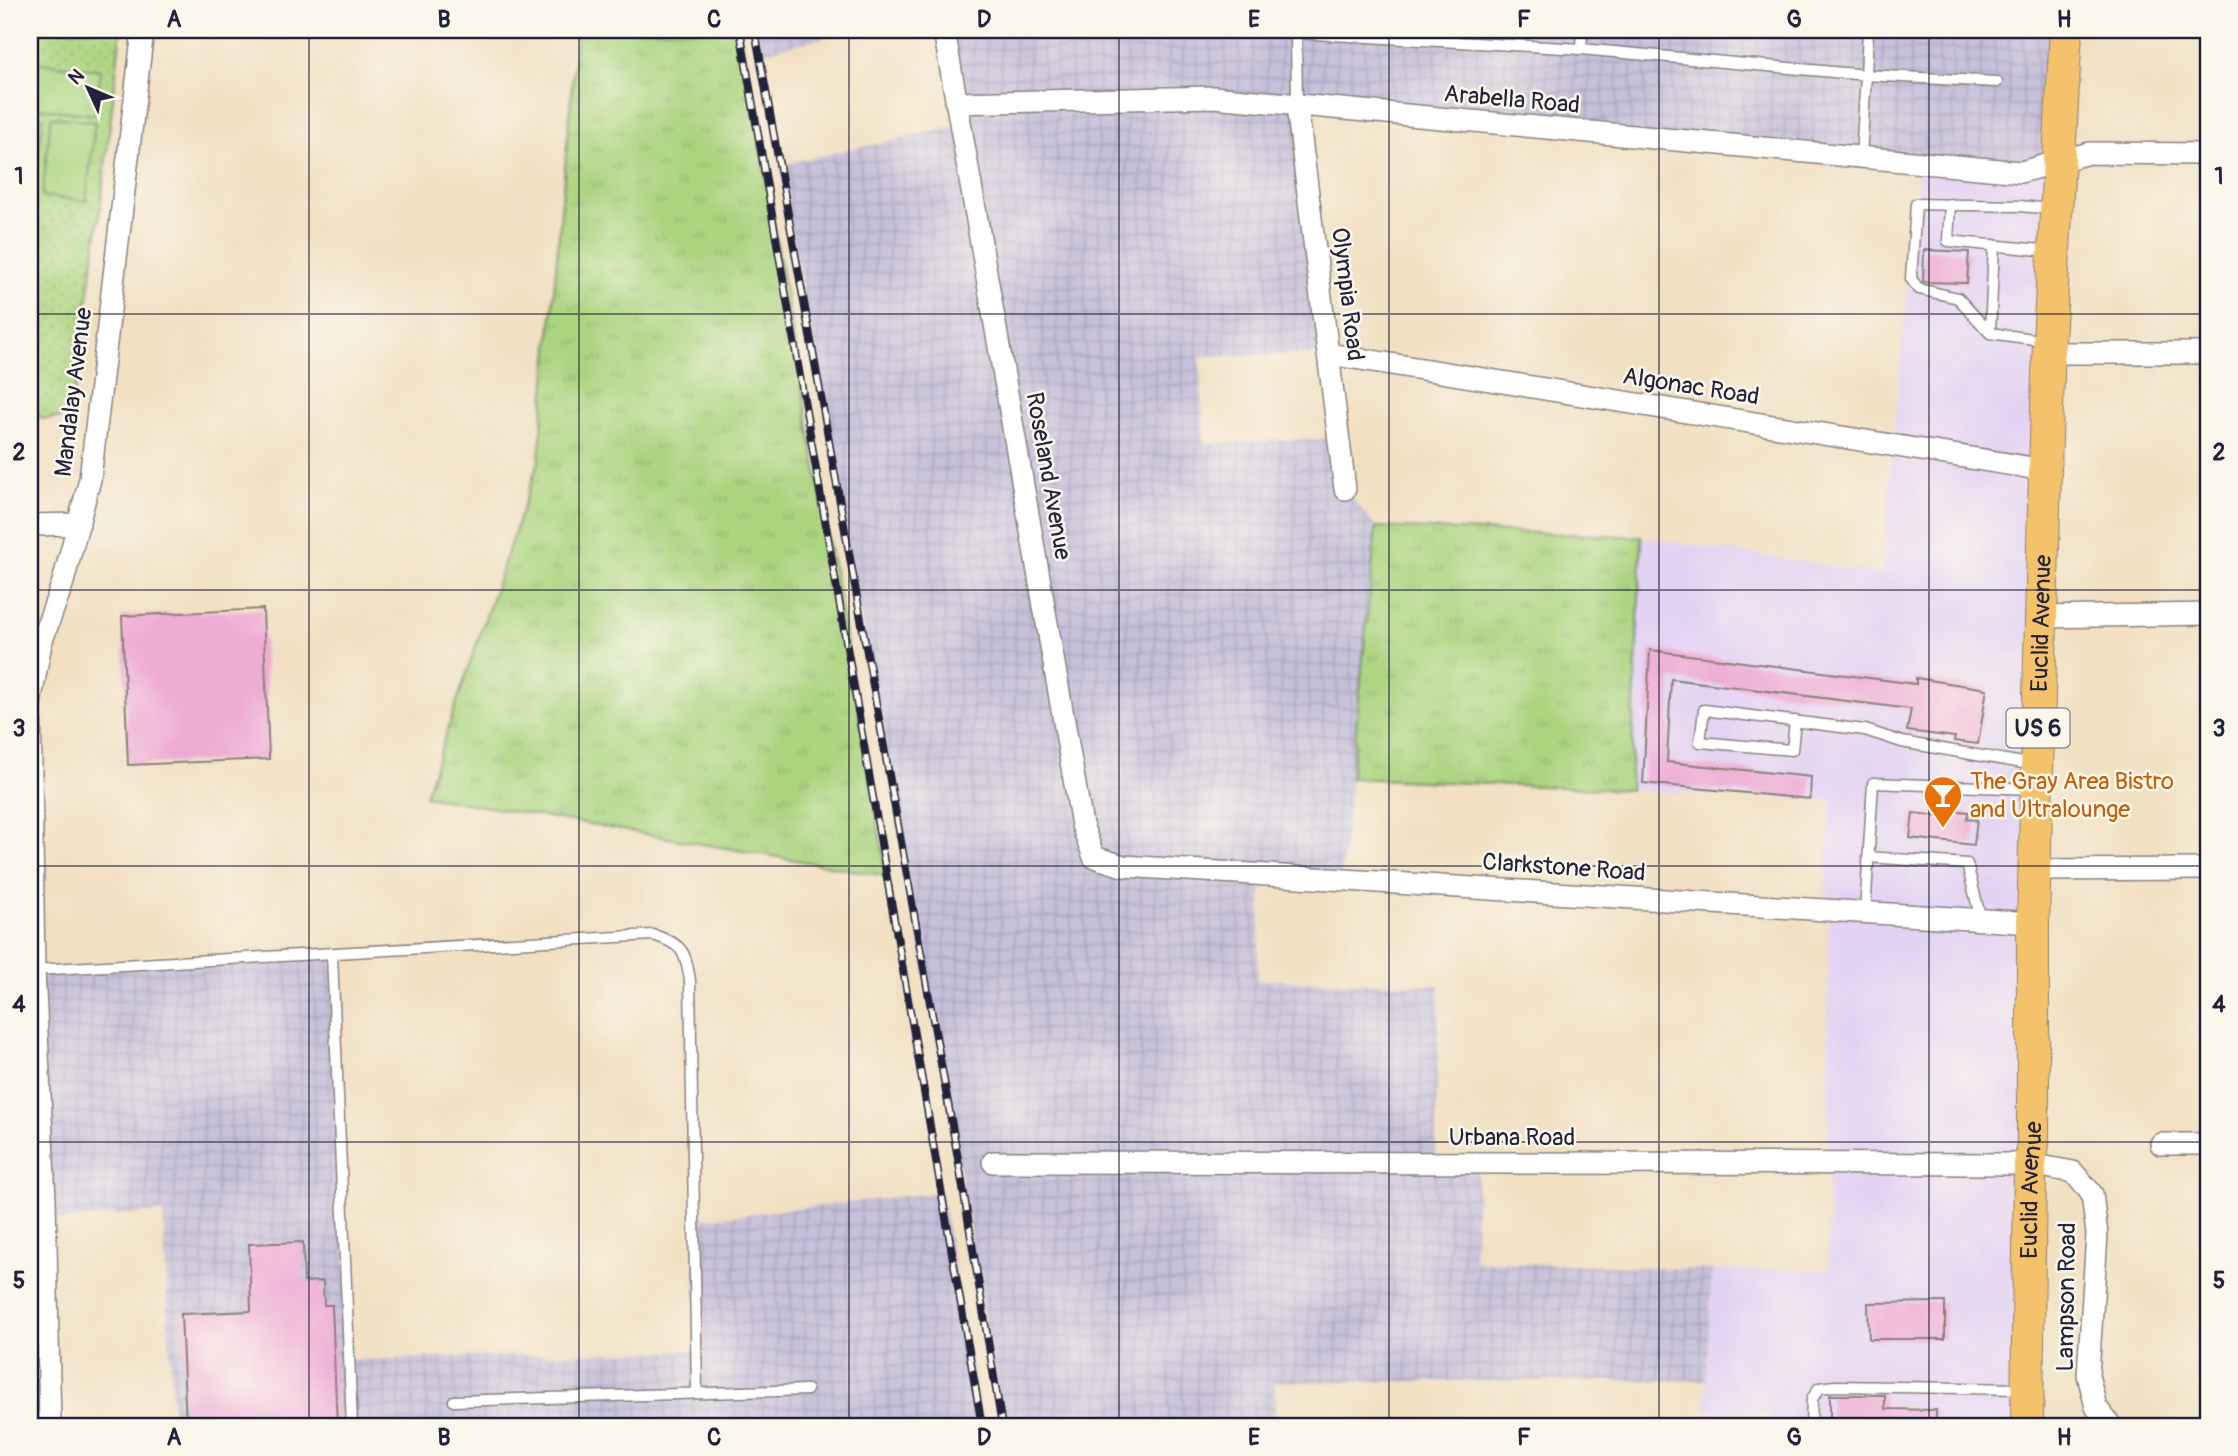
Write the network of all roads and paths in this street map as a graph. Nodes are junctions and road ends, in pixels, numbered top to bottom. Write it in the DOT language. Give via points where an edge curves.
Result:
graph roads {
  1 [pos="144,30"];
  2 [pos="944,30"];
  3 [pos="1582,30"];
  4 [pos="1868,30"];
  5 [pos="2066,30"];
  6 [pos="1296,32"];
  7 [pos="1581,49"];
  8 [pos="1866,75"];
  9 [pos="1997,82"];
  10 [pos="956,103"];
  11 [pos="1297,106"];
  12 [pos="2208,154"];
  13 [pos="1861,157"];
  14 [pos="2060,161"];
  15 [pos="1950,204"];
  16 [pos="2056,210"];
  17 [pos="1994,244"];
  18 [pos="2054,252"];
  19 [pos="1990,333"];
  20 [pos="2049,347"];
  21 [pos="2208,353"];
  22 [pos="1329,354"];
  23 [pos="2045,470"];
  24 [pos="1345,489"];
  25 [pos="79,524"];
  26 [pos="30,525"];
  27 [pos="2208,614"];
  28 [pos="2042,617"];
  29 [pos="34,662"];
  30 [pos="1795,721"];
  31 [pos="2037,777"];
  32 [pos="1094,857"];
  33 [pos="1868,857"];
  34 [pos="2208,869"];
  35 [pos="2035,870"];
  36 [pos="1865,913"];
  37 [pos="1982,920"];
  38 [pos="2033,923"];
  39 [pos="332,955"];
  40 [pos="32,970"];
  41 [pos="2161,1144"];
  42 [pos="2208,1144"];
  43 [pos="993,1162"];
  44 [pos="2030,1164"];
  45 [pos="37,1199"];
  46 [pos="2028,1389"];
  47 [pos="807,1390"];
  48 [pos="696,1393"];
  49 [pos="454,1401"];
  50 [pos="50,1426"];
  51 [pos="352,1426"];
  52 [pos="1811,1426"];
  53 [pos="2027,1426"];
  54 [pos="2111,1426"];
  1 -- 25 [label="street, Mandalay Avenue" via="90,480"];
  2 -- 10 [label="street, Roseland Avenue"];
  3 -- 7 [label="lane"];
  4 -- 8 [label="lane"];
  5 -- 14 [label="main road, Euclid Avenue / US 6"];
  6 -- 7 [label="lane"];
  6 -- 11 [label="lane"];
  7 -- 8 [label="lane"];
  8 -- 9 [label="lane"];
  8 -- 13 [label="lane"];
  10 -- 11 [label="street, Arabella Road" via="1213,97"];
  10 -- 32 [label="street, Roseland Avenue" via="1082,825"];
  11 -- 13 [label="street, Arabella Road"];
  11 -- 22 [label="street, Olympia Road"];
  12 -- 14 [label="street, Arabella Road" via="2089,153"];
  13 -- 14 [label="street, Arabella Road" via="2021,172"];
  14 -- 16 [label="main road, Euclid Avenue / US 6"];
  15 -- 16 [label="lane"];
  15 -- 17 [label="lane" via="1948,241"];
  15 -- 19 [label="lane" via="1916,204 1911,279 1919,289 1958,298"];
  16 -- 18 [label="main road, Euclid Avenue / US 6"];
  17 -- 18 [label="lane"];
  17 -- 19 [label="lane"];
  18 -- 20 [label="main road, Euclid Avenue / US 6"];
  19 -- 20 [label="lane"];
  20 -- 21 [label="street"];
  20 -- 23 [label="main road, Euclid Avenue / US 6"];
  22 -- 23 [label="street, Algonac Road"];
  22 -- 24 [label="street, Olympia Road"];
  23 -- 28 [label="main road, Euclid Avenue / US 6"];
  25 -- 26 [label="street"];
  25 -- 29 [label="street, Mandalay Avenue"];
  27 -- 28 [label="street"];
  28 -- 31 [label="main road, Euclid Avenue / US 6"];
  29 -- 40 [label="street, Mandalay Avenue" via="30,703"];
  30 -- 30 [label="lane" via="1704,710 1700,742 1792,750"];
  30 -- 31 [label="lane" via="1865,730"];
  31 -- 33 [label="lane" via="1873,783"];
  31 -- 35 [label="main road, Euclid Avenue / US 6"];
  32 -- 36 [label="street, Clarkstone Road" via="1123,866"];
  33 -- 36 [label="lane"];
  33 -- 37 [label="lane" via="1967,864"];
  34 -- 35 [label="street"];
  35 -- 38 [label="main road, Euclid Avenue / US 6"];
  36 -- 37 [label="street, Clarkstone Road"];
  37 -- 38 [label="street, Clarkstone Road"];
  38 -- 44 [label="main road, Euclid Avenue / US 6"];
  39 -- 40 [label="lane"];
  39 -- 48 [label="lane" via="653,935 670,940 685,955 690,980"];
  39 -- 51 [label="lane"];
  40 -- 45 [label="street, Mandalay Avenue"];
  41 -- 42 [label="street"];
  43 -- 44 [label="street, Urbana Road"];
  44 -- 46 [label="main road, Euclid Avenue / US 6"];
  44 -- 54 [label="street, Lampson Road" via="2073,1171 2092,1195 2097,1234 2088,1374 2095,1407"];
  45 -- 50 [label="street, Mandalay Avenue"];
  46 -- 52 [label="lane" via="1819,1388 1812,1399"];
  46 -- 53 [label="main road, Euclid Avenue / US 6"];
  47 -- 48 [label="lane"];
  48 -- 49 [label="lane"];
}
